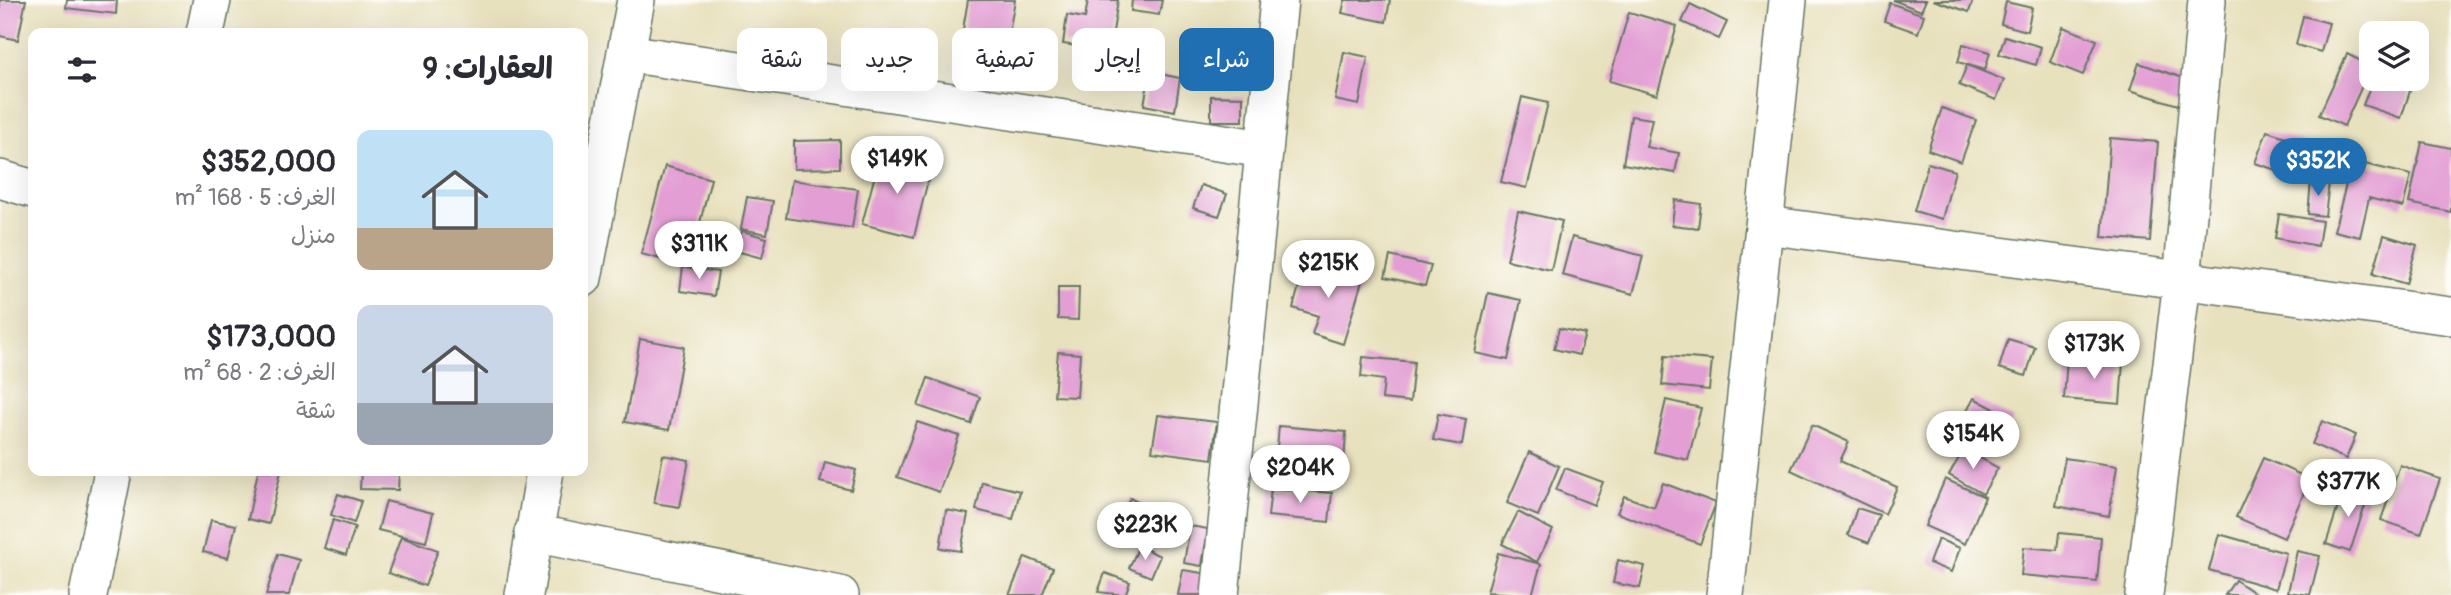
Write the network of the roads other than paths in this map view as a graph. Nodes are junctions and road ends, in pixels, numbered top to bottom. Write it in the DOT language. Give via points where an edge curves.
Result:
graph roads {
  1 [pos="212,0"];
  2 [pos="636,0"];
  3 [pos="1279,0"];
  4 [pos="1788,0"];
  5 [pos="2207,0"];
  6 [pos="206,28"];
  7 [pos="626,53"];
  8 [pos="1264,149"];
  9 [pos="0,179"];
  10 [pos="28,187"];
  11 [pos="1765,225"];
  12 [pos="588,252"];
  13 [pos="2182,281"];
  14 [pos="2451,316"];
  15 [pos="112,476"];
  16 [pos="544,476"];
  17 [pos="533,533"];
  18 [pos="88,595"];
  19 [pos="524,595"];
  20 [pos="840,595"];
  21 [pos="1220,595"];
  22 [pos="1725,595"];
  23 [pos="2144,595"];
  1 -- 6 [label="street"];
  2 -- 7 [label="street"];
  3 -- 8 [label="street"];
  4 -- 11 [label="street"];
  5 -- 13 [label="street"];
  7 -- 8 [label="street"];
  7 -- 12 [label="street"];
  8 -- 21 [label="street"];
  9 -- 10 [label="street"];
  11 -- 13 [label="street"];
  11 -- 22 [label="street"];
  13 -- 14 [label="street"];
  13 -- 23 [label="street"];
  15 -- 18 [label="street"];
  16 -- 17 [label="street"];
  17 -- 19 [label="street"];
  17 -- 20 [label="street"];
}
